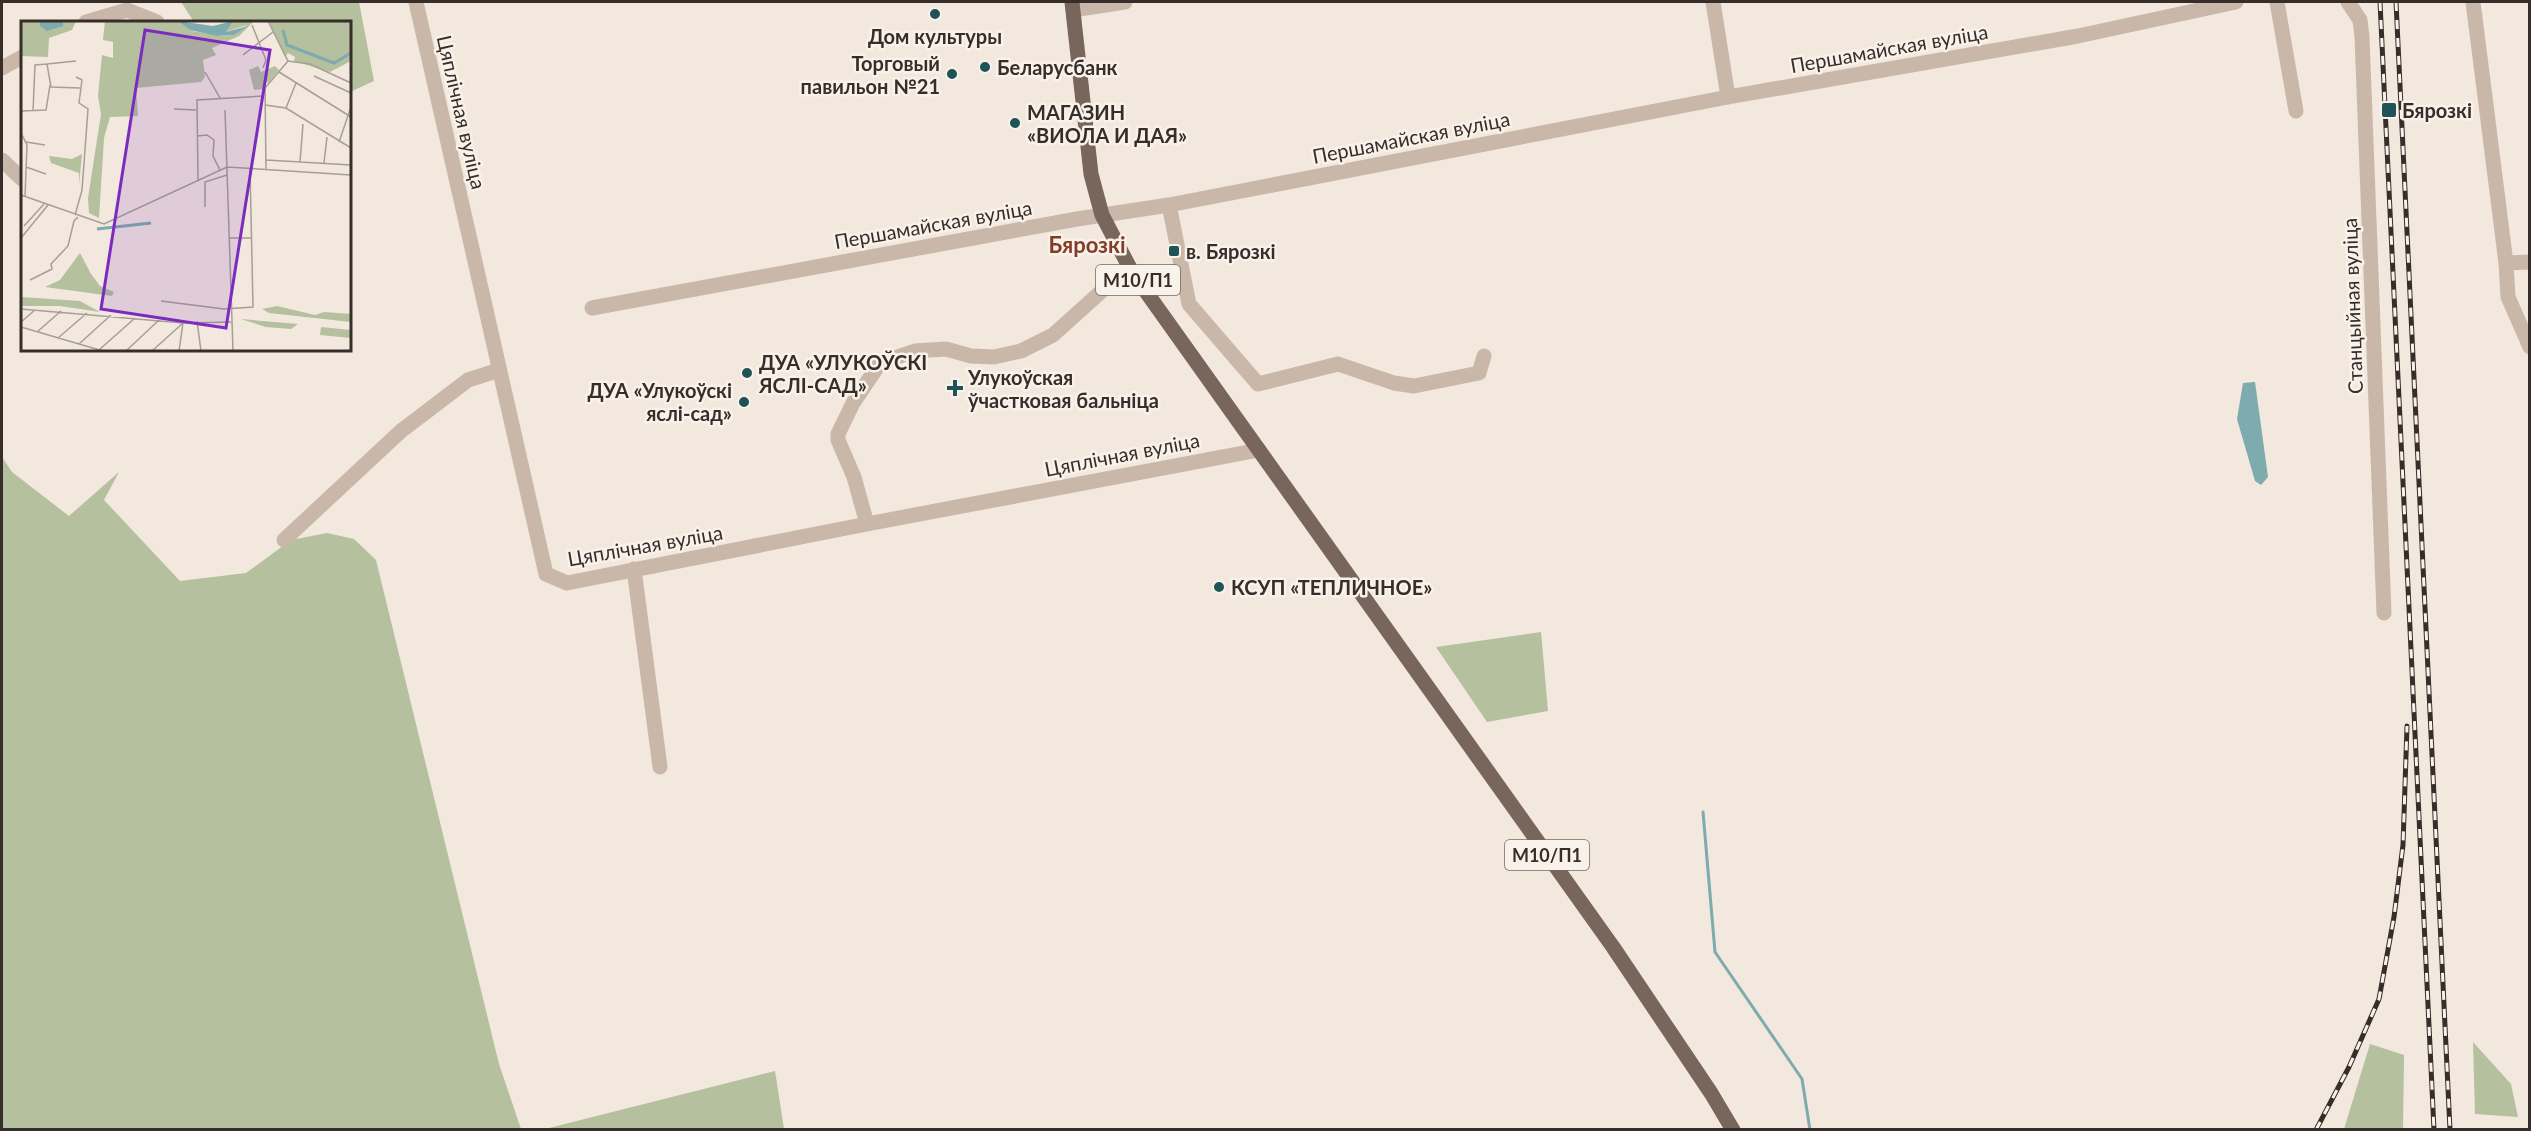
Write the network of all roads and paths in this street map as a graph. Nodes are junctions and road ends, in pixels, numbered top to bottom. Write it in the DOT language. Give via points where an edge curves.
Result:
graph roads {
  1 [pos="416,2"];
  2 [pos="1125,2"];
  3 [pos="1713,2"];
  4 [pos="2236,2"];
  5 [pos="2277,2"];
  6 [pos="2348,2"];
  7 [pos="2473,2"];
  8 [pos="1073,6"];
  9 [pos="89,21"];
  10 [pos="154,21"];
  11 [pos="21,58"];
  12 [pos="2,68"];
  13 [pos="1728,97"];
  14 [pos="2295,111"];
  15 [pos="2,160"];
  16 [pos="21,177"];
  17 [pos="1169,205"];
  18 [pos="1102,215"];
  19 [pos="2529,262"];
  20 [pos="2506,263"];
  21 [pos="1132,272"];
  22 [pos="592,308"];
  23 [pos="2529,347"];
  24 [pos="1484,356"];
  25 [pos="500,370"];
  26 [pos="1259,450"];
  27 [pos="867,524"];
  28 [pos="284,540"];
  29 [pos="634,569"];
  30 [pos="2384,613"];
  31 [pos="660,768"];
  32 [pos="1733,1130"];
  1 -- 25 [label="street, Цяплічная вуліца"];
  2 -- 8 [label="street"];
  3 -- 13 [label="street"];
  4 -- 13 [label="street, Першамайская вуліца" via="2078,36"];
  5 -- 14 [label="street"];
  6 -- 30 [label="street, Станцыйная вуліца" via="2360,21 2364,67"];
  7 -- 20 [label="street"];
  8 -- 18 [label="main road, М10/П1" via="1091,174"];
  9 -- 10 [label="street" via="127,10"];
  11 -- 12 [label="street"];
  13 -- 17 [label="street, Першамайская вуліца"];
  15 -- 16 [label="street"];
  17 -- 18 [label="street, Першамайская вуліца"];
  17 -- 24 [label="street" via="1189,304 1258,384 1338,364 1413,386 1479,373"];
  18 -- 21 [label="main road, М10/П1"];
  18 -- 22 [label="street, Першамайская вуліца"];
  19 -- 20 [label="street"];
  20 -- 23 [label="street" via="2508,297"];
  21 -- 26 [label="main road, М10/П1"];
  21 -- 27 [label="street" via="1113,281 1053,335 1021,351 994,357 946,349 915,351 880,363 838,434"];
  25 -- 28 [label="street" via="468,380 401,431"];
  25 -- 29 [label="street, Цяплічная вуліца" via="546,573 567,583"];
  26 -- 27 [label="street, Цяплічная вуліца"];
  26 -- 32 [label="main road, М10/П1" via="1613,947"];
  27 -- 29 [label="street, Цяплічная вуліца"];
  29 -- 31 [label="street"];
}
